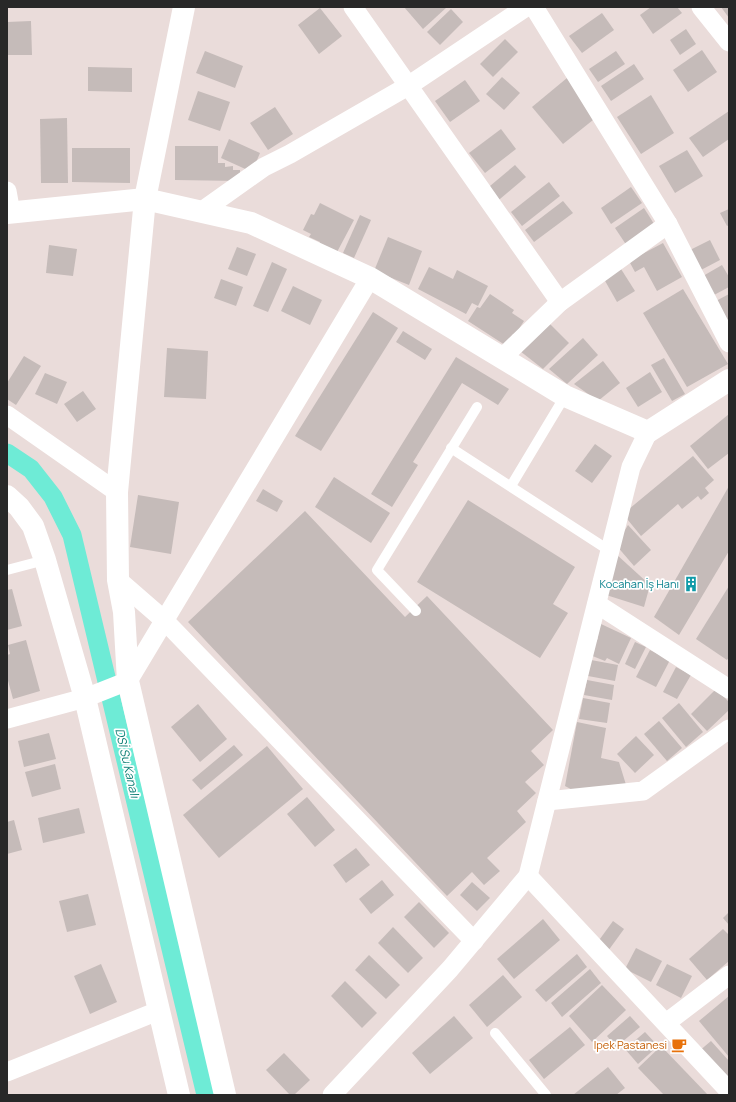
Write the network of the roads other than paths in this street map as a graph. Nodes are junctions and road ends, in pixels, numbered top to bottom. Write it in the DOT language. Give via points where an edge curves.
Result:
graph roads {
  1 [pos="184,7"];
  2 [pos="526,7"];
  3 [pos="534,7"];
  4 [pos="701,7"];
  5 [pos="360,10"];
  6 [pos="729,42"];
  7 [pos="408,86"];
  8 [pos="7,191"];
  9 [pos="145,199"];
  10 [pos="202,211"];
  11 [pos="9,213"];
  12 [pos="668,224"];
  13 [pos="370,278"];
  14 [pos="560,302"];
  15 [pos="729,343"];
  16 [pos="502,358"];
  17 [pos="729,380"];
  18 [pos="565,396"];
  19 [pos="477,407"];
  20 [pos="7,415"];
  21 [pos="648,432"];
  22 [pos="451,448"];
  23 [pos="511,486"];
  24 [pos="117,492"];
  25 [pos="7,496"];
  26 [pos="610,551"];
  27 [pos="45,560"];
  28 [pos="7,570"];
  29 [pos="118,580"];
  30 [pos="597,604"];
  31 [pos="416,611"];
  32 [pos="164,620"];
  33 [pos="128,681"];
  34 [pos="729,689"];
  35 [pos="85,698"];
  36 [pos="7,719"];
  37 [pos="729,729"];
  38 [pos="547,801"];
  39 [pos="528,876"];
  40 [pos="474,941"];
  41 [pos="729,975"];
  42 [pos="158,1011"];
  43 [pos="666,1023"];
  44 [pos="495,1033"];
  45 [pos="7,1072"];
  46 [pos="729,1091"];
  47 [pos="179,1095"];
  48 [pos="225,1095"];
  49 [pos="332,1095"];
  50 [pos="544,1095"];
  1 -- 9 [label="street"];
  2 -- 7 [label="street"];
  3 -- 12 [label="street"];
  4 -- 6 [label="street"];
  5 -- 7 [label="street"];
  7 -- 10 [label="street" via="264,167"];
  7 -- 14 [label="street"];
  8 -- 11 [label="street"];
  9 -- 10 [label="street"];
  9 -- 11 [label="street"];
  9 -- 24 [label="street"];
  10 -- 13 [label="street" via="251,222"];
  12 -- 14 [label="street"];
  12 -- 15 [label="street"];
  13 -- 16 [label="street"];
  13 -- 32 [label="street"];
  14 -- 16 [label="street"];
  16 -- 18 [label="street"];
  17 -- 21 [label="street"];
  18 -- 21 [label="street"];
  18 -- 23 [label="lane"];
  19 -- 22 [label="lane"];
  20 -- 24 [label="street"];
  21 -- 26 [label="street" via="631,467"];
  22 -- 23 [label="lane"];
  22 -- 31 [label="lane" via="377,570"];
  23 -- 26 [label="lane"];
  24 -- 29 [label="street"];
  25 -- 27 [label="street" via="19,506 33,526"];
  26 -- 30 [label="street"];
  27 -- 28 [label="lane"];
  27 -- 35 [label="street"];
  29 -- 32 [label="street"];
  29 -- 33 [label="street" via="124,612"];
  30 -- 34 [label="street"];
  30 -- 38 [label="street"];
  32 -- 33 [label="street"];
  32 -- 40 [label="street"];
  33 -- 35 [label="street"];
  33 -- 48 [label="street"];
  35 -- 36 [label="street"];
  35 -- 42 [label="street"];
  37 -- 38 [label="street" via="643,791"];
  38 -- 39 [label="street"];
  39 -- 40 [label="street"];
  39 -- 43 [label="street"];
  40 -- 49 [label="street"];
  41 -- 43 [label="street"];
  42 -- 45 [label="street"];
  42 -- 47 [label="street"];
  43 -- 46 [label="street"];
  44 -- 50 [label="lane"];
}
